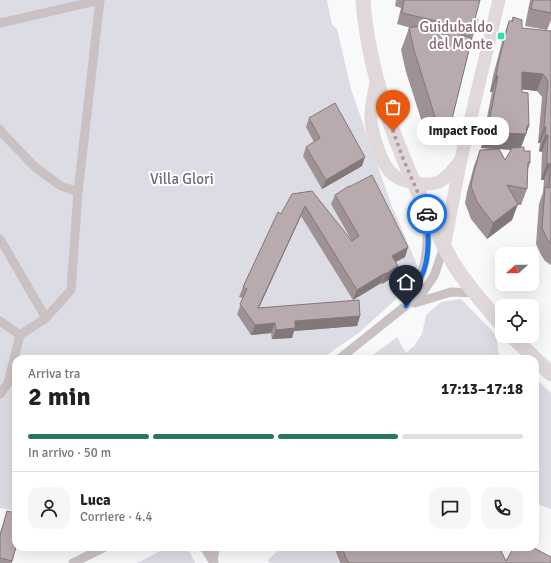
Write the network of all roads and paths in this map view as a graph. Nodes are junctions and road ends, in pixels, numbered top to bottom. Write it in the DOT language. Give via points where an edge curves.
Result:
graph roads {
  1 [pos="100,0"];
  2 [pos="363,0"];
  3 [pos="499,0"];
  4 [pos="0,23"];
  5 [pos="377,78"];
  6 [pos="0,129"];
  7 [pos="461,159"];
  8 [pos="414,183"];
  9 [pos="78,192"];
  10 [pos="427,211"];
  11 [pos="0,239"];
  12 [pos="444,246"];
  13 [pos="476,293"];
  14 [pos="406,306"];
  15 [pos="495,316"];
  16 [pos="46,318"];
  17 [pos="0,321"];
  18 [pos="20,335"];
  19 [pos="519,343"];
  20 [pos="15,355"];
  21 [pos="345,355"];
  22 [pos="532,355"];
  23 [pos="539,362"];
  24 [pos="12,367"];
  25 [pos="551,374"];
  26 [pos="0,394"];
  27 [pos="97,551"];
  28 [pos="206,551"];
  29 [pos="214,551"];
  30 [pos="213,562"];
  31 [pos="73,563"];
  1 -- 4 [label="street"];
  1 -- 9 [label="street"];
  2 -- 5 [label="main road" via="368,43"];
  3 -- 7 [label="street"];
  5 -- 8 [label="main road" via="393,131"];
  5 -- 8 [label="street" via="371,121 383,162 394,176"];
  6 -- 9 [label="street" via="36,168 61,186"];
  7 -- 8 [label="street" via="439,182"];
  7 -- 12 [label="street"];
  8 -- 10 [label="main road"];
  9 -- 16 [label="street" via="71,290"];
  10 -- 12 [label="main road"];
  10 -- 14 [label="street" via="428,246 425,264"];
  11 -- 16 [label="street"];
  12 -- 13 [label="main road"];
  12 -- 14 [label="street" via="431,282"];
  13 -- 14 [label="street" via="451,292"];
  13 -- 15 [label="main road"];
  14 -- 21 [label="street"];
  16 -- 18 [label="street"];
  17 -- 18 [label="street"];
  18 -- 20 [label="street"];
  19 -- 22 [label="main road"];
  23 -- 25 [label="main road"];
  24 -- 26 [label="street" via="8,383"];
  27 -- 31 [label="street"];
  28 -- 30 [label="street"];
  29 -- 30 [label="street"];
}
